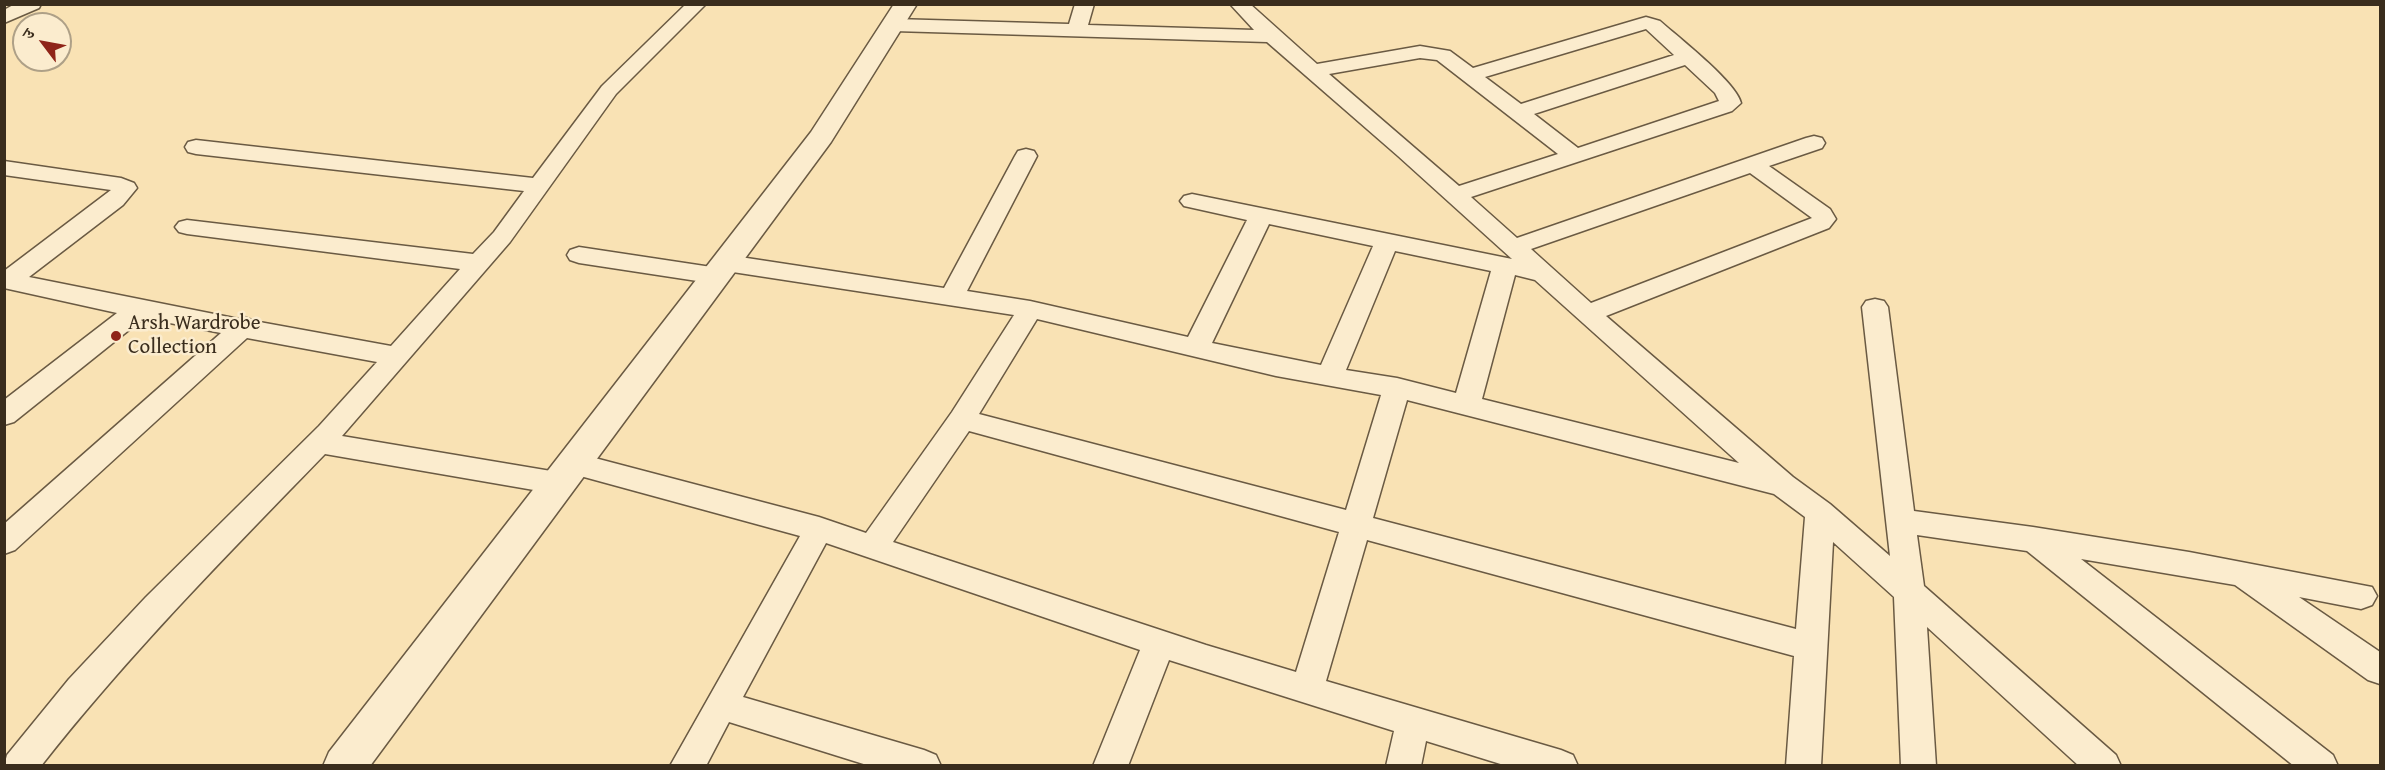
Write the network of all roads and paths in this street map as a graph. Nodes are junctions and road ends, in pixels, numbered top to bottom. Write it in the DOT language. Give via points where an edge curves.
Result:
graph roads {
  1 [pos="32,4"];
  2 [pos="697,4"];
  3 [pos="1085,4"];
  4 [pos="1239,4"];
  5 [pos="900,15"];
  6 [pos="4,18"];
  7 [pos="1076,32"];
  8 [pos="1272,36"];
  9 [pos="1688,57"];
  10 [pos="1313,71"];
  11 [pos="1472,75"];
  12 [pos="1518,112"];
  13 [pos="1814,143"];
  14 [pos="195,147"];
  15 [pos="1026,156"];
  16 [pos="1575,156"];
  17 [pos="1753,165"];
  18 [pos="4,168"];
  19 [pos="541,186"];
  20 [pos="1455,195"];
  21 [pos="1192,201"];
  22 [pos="1261,216"];
  23 [pos="187,227"];
  24 [pos="1387,242"];
  25 [pos="579,255"];
  26 [pos="1510,257"];
  27 [pos="479,263"];
  28 [pos="722,270"];
  29 [pos="6,280"];
  30 [pos="951,297"];
  31 [pos="1875,307"];
  32 [pos="139,309"];
  33 [pos="1030,309"];
  34 [pos="1587,314"];
  35 [pos="244,326"];
  36 [pos="1196,348"];
  37 [pos="396,356"];
  38 [pos="1330,376"];
  39 [pos="1397,388"];
  40 [pos="1466,406"];
  41 [pos="4,416"];
  42 [pos="962,419"];
  43 [pos="320,443"];
  44 [pos="565,473"];
  45 [pos="1783,485"];
  46 [pos="1820,512"];
  47 [pos="1901,521"];
  48 [pos="1356,524"];
  49 [pos="819,529"];
  50 [pos="2032,539"];
  51 [pos="4,542"];
  52 [pos="873,547"];
  53 [pos="2237,572"];
  54 [pos="1909,590"];
  55 [pos="2361,596"];
  56 [pos="1159,643"];
  57 [pos="1811,647"];
  58 [pos="2380,670"];
  59 [pos="1307,689"];
  60 [pos="721,705"];
  61 [pos="1413,721"];
  62 [pos="19,765"];
  63 [pos="344,765"];
  64 [pos="687,765"];
  65 [pos="924,765"];
  66 [pos="1110,765"];
  67 [pos="1403,765"];
  68 [pos="1561,765"];
  69 [pos="1803,765"];
  70 [pos="1919,765"];
  71 [pos="2104,765"];
  72 [pos="2321,765"];
  1 -- 6 [label="street"];
  2 -- 19 [label="street" via="609,90"];
  3 -- 7 [label="street"];
  4 -- 8 [label="street"];
  5 -- 7 [label="street"];
  5 -- 28 [label="street" via="822,136"];
  7 -- 8 [label="street"];
  8 -- 10 [label="street"];
  9 -- 11 [label="street" via="1653,25 1642,23"];
  9 -- 12 [label="street"];
  9 -- 16 [label="street" via="1723,89 1730,103"];
  10 -- 11 [label="street" via="1433,52 1453,60"];
  10 -- 20 [label="street"];
  11 -- 12 [label="street"];
  12 -- 16 [label="street"];
  13 -- 17 [label="street"];
  14 -- 19 [label="street"];
  15 -- 30 [label="street"];
  16 -- 20 [label="street"];
  17 -- 26 [label="street"];
  17 -- 34 [label="street" via="1822,214 1821,223"];
  18 -- 29 [label="street" via="66,175 126,188"];
  19 -- 27 [label="street"];
  20 -- 26 [label="street"];
  21 -- 22 [label="street"];
  22 -- 24 [label="street"];
  22 -- 36 [label="street"];
  23 -- 27 [label="street"];
  24 -- 26 [label="street"];
  24 -- 38 [label="street"];
  25 -- 28 [label="street"];
  26 -- 34 [label="street" via="1540,273"];
  26 -- 40 [label="street"];
  27 -- 37 [label="street"];
  28 -- 30 [label="street"];
  28 -- 44 [label="street"];
  29 -- 32 [label="street"];
  30 -- 33 [label="street"];
  31 -- 47 [label="street"];
  32 -- 35 [label="street"];
  32 -- 41 [label="street"];
  33 -- 36 [label="street"];
  33 -- 42 [label="street"];
  34 -- 45 [label="street"];
  35 -- 37 [label="street"];
  35 -- 51 [label="street"];
  36 -- 38 [label="street"];
  37 -- 43 [label="street"];
  38 -- 39 [label="street"];
  39 -- 40 [label="street"];
  39 -- 48 [label="street"];
  40 -- 45 [label="street"];
  42 -- 48 [label="street"];
  42 -- 52 [label="street"];
  43 -- 44 [label="street"];
  43 -- 62 [label="street" via="157,606"];
  44 -- 49 [label="street"];
  44 -- 63 [label="street"];
  45 -- 46 [label="street"];
  46 -- 54 [label="street"];
  46 -- 57 [label="street"];
  47 -- 50 [label="street"];
  47 -- 54 [label="street"];
  48 -- 57 [label="street"];
  48 -- 59 [label="street"];
  49 -- 52 [label="street"];
  49 -- 60 [label="street"];
  50 -- 53 [label="street"];
  50 -- 72 [label="street"];
  52 -- 56 [label="street"];
  53 -- 55 [label="street"];
  53 -- 58 [label="street"];
  54 -- 70 [label="street"];
  54 -- 71 [label="street"];
  56 -- 59 [label="street"];
  56 -- 66 [label="street"];
  57 -- 69 [label="street"];
  59 -- 61 [label="street"];
  60 -- 64 [label="street"];
  60 -- 65 [label="street"];
  61 -- 67 [label="street"];
  61 -- 68 [label="street"];
}
